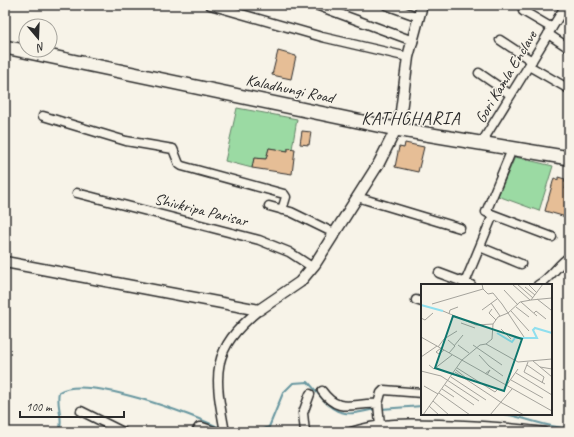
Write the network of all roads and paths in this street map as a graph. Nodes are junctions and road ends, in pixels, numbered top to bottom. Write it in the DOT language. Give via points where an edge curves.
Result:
graph roads {
  1 [pos="210,5"];
  2 [pos="316,5"];
  3 [pos="386,5"];
  4 [pos="422,5"];
  5 [pos="566,5"];
  6 [pos="569,8"];
  7 [pos="523,11"];
  8 [pos="419,17"];
  9 [pos="550,31"];
  10 [pos="500,40"];
  11 [pos="413,41"];
  12 [pos="5,47"];
  13 [pos="569,48"];
  14 [pos="408,57"];
  15 [pos="530,63"];
  16 [pos="479,73"];
  17 [pos="569,89"];
  18 [pos="511,95"];
  19 [pos="43,116"];
  20 [pos="396,129"];
  21 [pos="482,142"];
  22 [pos="513,147"];
  23 [pos="569,158"];
  24 [pos="77,193"];
  25 [pos="357,197"];
  26 [pos="270,206"];
  27 [pos="282,210"];
  28 [pos="493,215"];
  29 [pos="460,228"];
  30 [pos="334,233"];
  31 [pos="552,237"];
  32 [pos="480,247"];
  33 [pos="569,257"];
  34 [pos="5,262"];
  35 [pos="520,264"];
  36 [pos="312,268"];
  37 [pos="439,273"];
  38 [pos="467,284"];
  39 [pos="540,284"];
  40 [pos="259,310"];
  41 [pos="322,391"];
  42 [pos="421,393"];
  43 [pos="310,394"];
  44 [pos="379,408"];
  45 [pos="81,411"];
  46 [pos="380,425"];
  47 [pos="224,429"];
  48 [pos="370,429"];
  49 [pos="123,432"];
  50 [pos="196,432"];
  51 [pos="217,432"];
  52 [pos="309,432"];
  53 [pos="351,432"];
  54 [pos="545,432"];
  1 -- 14 [label="street" via="322,37"];
  2 -- 11 [label="street"];
  3 -- 8 [label="street"];
  4 -- 8 [label="street"];
  5 -- 6 [label="street"];
  5 -- 9 [label="street, Gori Kamla Enclave"];
  7 -- 9 [label="street"];
  8 -- 11 [label="street"];
  9 -- 13 [label="street"];
  9 -- 15 [label="street, Gori Kamla Enclave"];
  10 -- 15 [label="street"];
  11 -- 14 [label="street"];
  12 -- 20 [label="main road, Kaladhungi Road"];
  14 -- 20 [label="street"];
  15 -- 17 [label="street"];
  15 -- 18 [label="street, Gori Kamla Enclave"];
  16 -- 18 [label="street"];
  18 -- 21 [label="street, Gori Kamla Enclave"];
  19 -- 27 [label="street" via="126,140 173,149 182,166 284,194 286,197"];
  20 -- 21 [label="main road, Kaladhungi Road"];
  20 -- 25 [label="street"];
  21 -- 22 [label="main road, Kaladhungi Road"];
  22 -- 23 [label="main road, Kaladhungi Road"];
  22 -- 28 [label="street" via="486,211"];
  24 -- 36 [label="street, Shivkripa Parisar" via="259,240 289,252"];
  25 -- 29 [label="street"];
  25 -- 30 [label="street"];
  26 -- 27 [label="street"];
  27 -- 30 [label="street"];
  28 -- 31 [label="street"];
  28 -- 32 [label="street"];
  30 -- 36 [label="street"];
  32 -- 35 [label="street"];
  32 -- 38 [label="street"];
  33 -- 39 [label="street"];
  34 -- 40 [label="street"];
  36 -- 40 [label="street" via="300,282"];
  37 -- 38 [label="street"];
  40 -- 47 [label="street" via="235,332 225,346 219,363 218,377"];
  41 -- 44 [label="street" via="329,401 345,406"];
  42 -- 44 [label="street" via="384,390 381,393"];
  43 -- 52 [label="street" via="303,413"];
  44 -- 46 [label="street"];
  45 -- 49 [label="street"];
  46 -- 48 [label="street"];
  46 -- 54 [label="street" via="463,424 506,426"];
  48 -- 53 [label="street"];
  50 -- 51 [label="street" via="202,427"];
}
